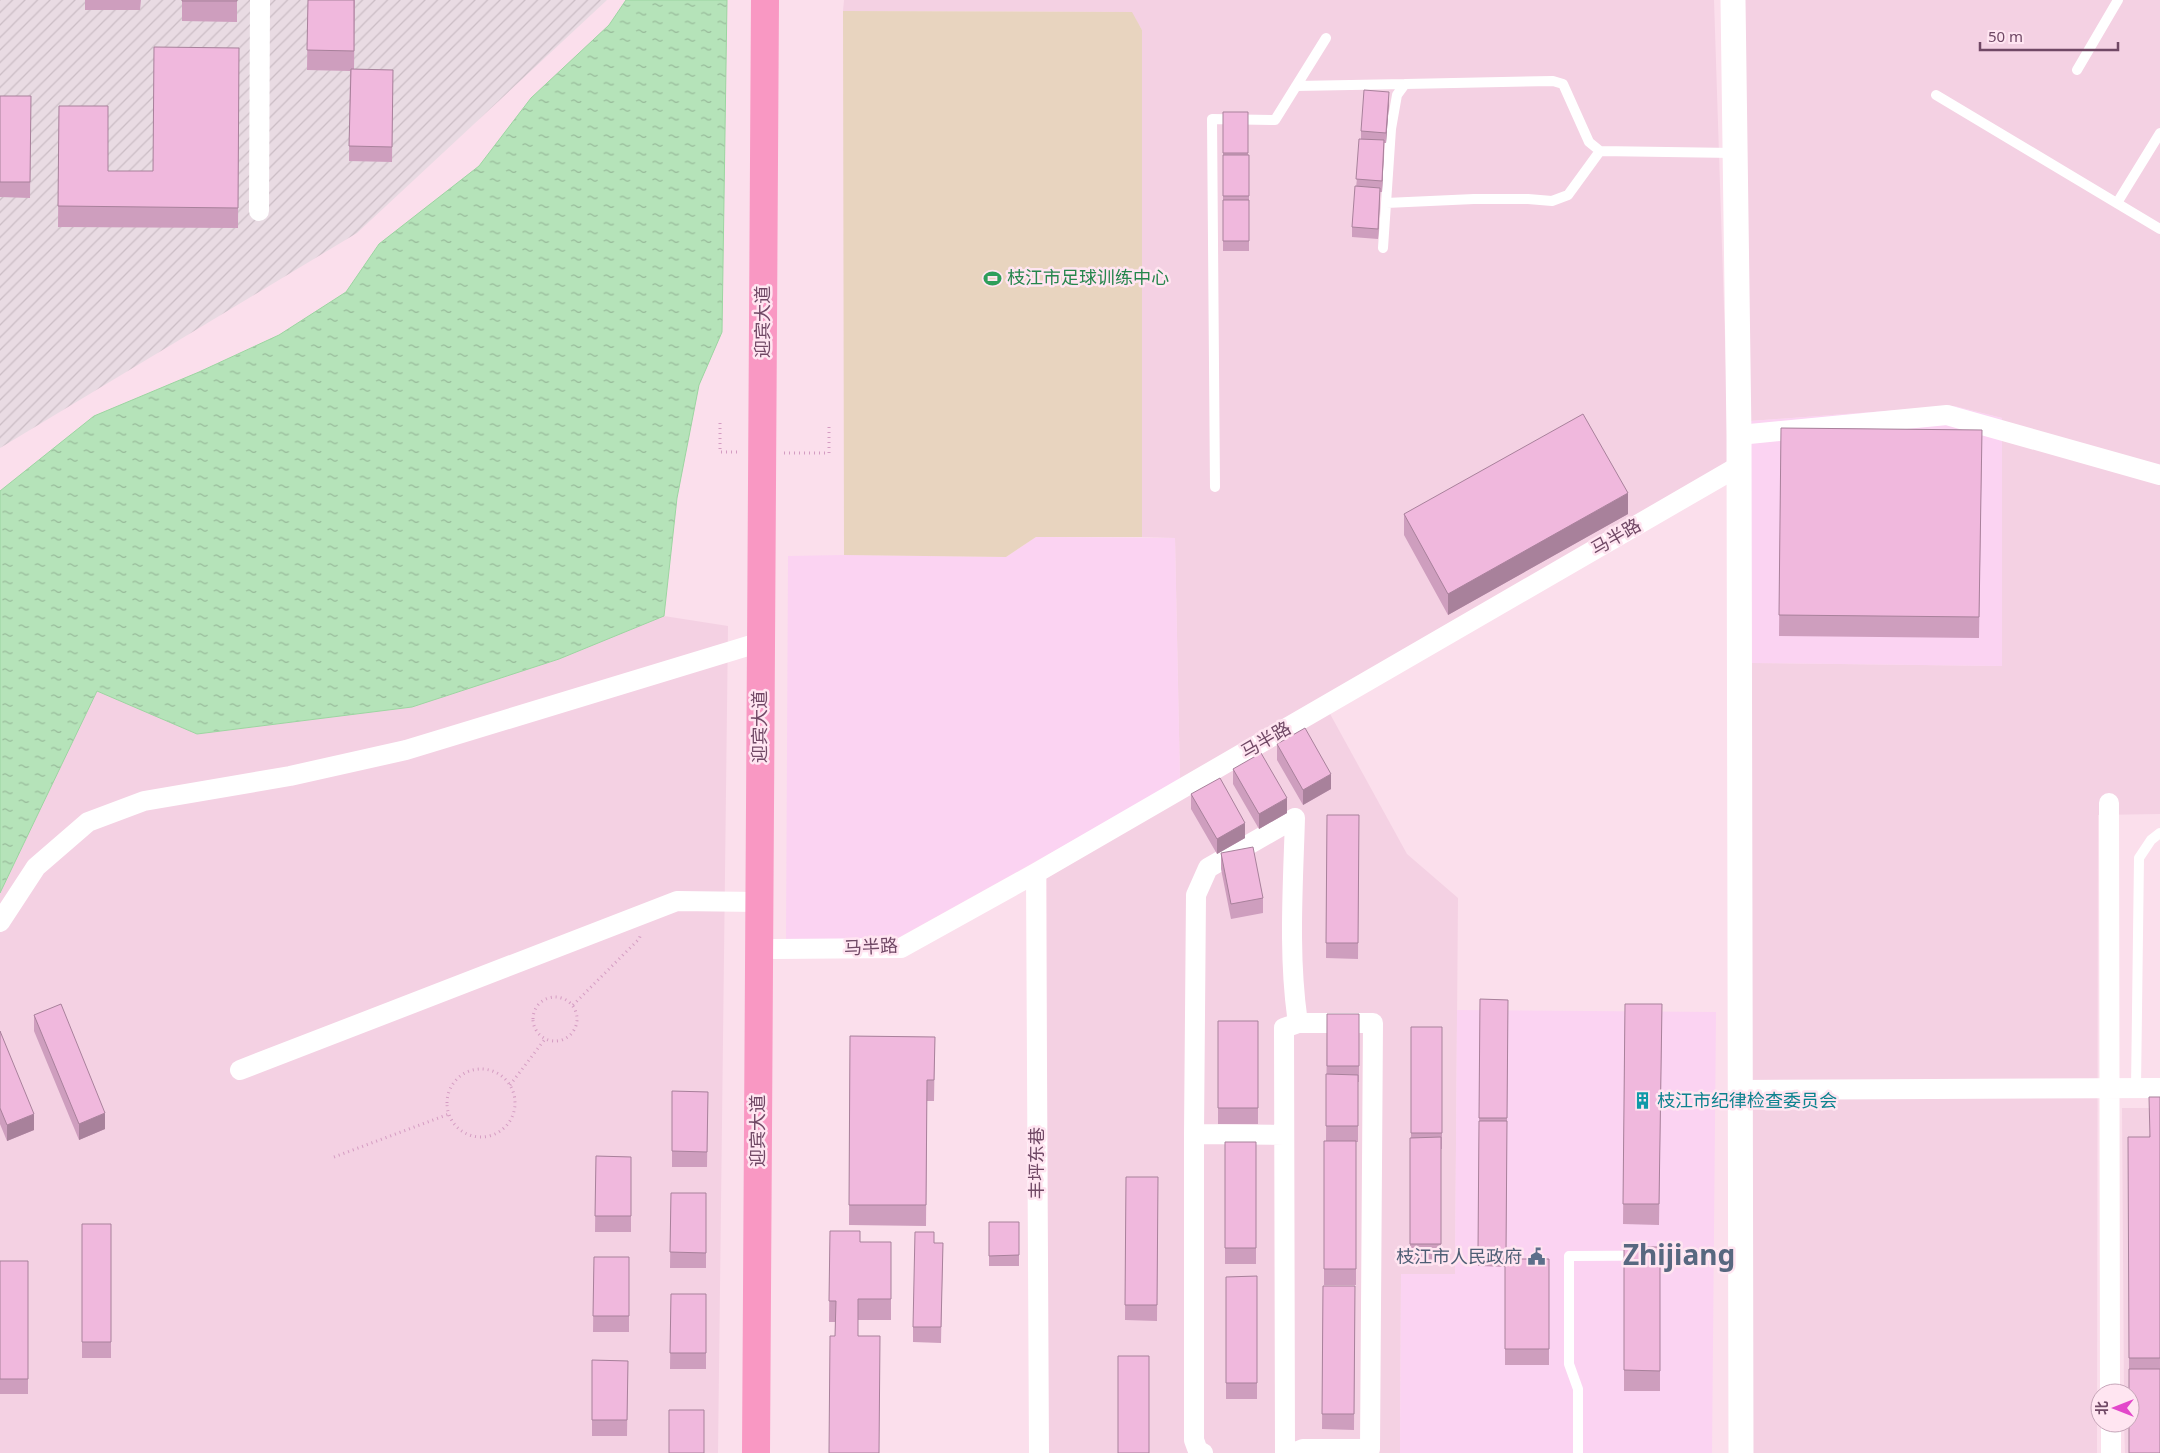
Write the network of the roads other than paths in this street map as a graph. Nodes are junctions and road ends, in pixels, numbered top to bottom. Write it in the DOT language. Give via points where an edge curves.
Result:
graph roads {
  1 [pos="260,0"];
  2 [pos="765,0"];
  3 [pos="780,0"];
  4 [pos="1733,0"];
  5 [pos="2118,0"];
  6 [pos="1326,38"];
  7 [pos="2077,70"];
  8 [pos="1405,84"];
  9 [pos="1296,86"];
  10 [pos="1936,95"];
  11 [pos="2160,133"];
  12 [pos="1600,151"];
  13 [pos="1735,153"];
  14 [pos="2117,203"];
  15 [pos="1386,204"];
  16 [pos="259,211"];
  17 [pos="2160,229"];
  18 [pos="1383,248"];
  19 [pos="1739,435"];
  20 [pos="1739,466"];
  21 [pos="2160,476"];
  22 [pos="1215,487"];
  23 [pos="761,642"];
  24 [pos="2109,803"];
  25 [pos="2160,833"];
  26 [pos="1036,873"];
  27 [pos="759,902"];
  28 [pos="0,922"];
  29 [pos="774,949"];
  30 [pos="1298,1023"];
  31 [pos="240,1070"];
  32 [pos="2109,1088"];
  33 [pos="2136,1088"];
  34 [pos="2160,1088"];
  35 [pos="1741,1090"];
  36 [pos="1194,1134"];
  37 [pos="1284,1135"];
  38 [pos="1741,1255"];
  39 [pos="2110,1383"];
  40 [pos="2110,1433"];
  41 [pos="756,1453"];
  42 [pos="771,1453"];
  43 [pos="1038,1453"];
  44 [pos="1203,1453"];
  45 [pos="1285,1453"];
  46 [pos="1293,1453"];
  47 [pos="1578,1453"];
  48 [pos="1741,1453"];
  49 [pos="2111,1453"];
  1 -- 16 [label="street"];
  2 -- 23 [label="main road, 迎宾大道"];
  3 -- 29 [label="main road, 迎宾大道"];
  4 -- 13 [label="street"];
  5 -- 7 [label="lane"];
  6 -- 9 [label="lane"];
  8 -- 9 [label="lane"];
  8 -- 12 [label="lane" via="1553,81 1562,84 1589,142"];
  8 -- 15 [label="lane" via="1397,95 1391,129"];
  9 -- 22 [label="lane" via="1275,120 1212,119"];
  10 -- 14 [label="lane"];
  11 -- 14 [label="lane"];
  12 -- 13 [label="lane"];
  12 -- 15 [label="lane" via="1568,194 1552,201 1474,199"];
  13 -- 19 [label="street"];
  14 -- 17 [label="lane"];
  15 -- 18 [label="lane"];
  19 -- 20 [label="street"];
  19 -- 21 [label="street" via="1946,414"];
  20 -- 26 [label="street, 马半路"];
  20 -- 35 [label="street"];
  23 -- 27 [label="main road, 迎宾大道"];
  23 -- 28 [label="street" via="406,750 290,776 144,801 88,822 36,867"];
  24 -- 32 [label="street"];
  25 -- 33 [label="lane" via="2150,840 2139,858"];
  26 -- 29 [label="street, 马半路" via="901,948"];
  26 -- 43 [label="street, 丰坪东巷"];
  27 -- 31 [label="street" via="677,901"];
  27 -- 41 [label="main road, 迎宾大道"];
  29 -- 42 [label="main road, 迎宾大道"];
  30 -- 36 [label="street" via="1292,946 1295,818 1208,868 1196,895"];
  30 -- 37 [label="street" via="1284,1028"];
  30 -- 46 [label="street" via="1373,1023 1370,1449 1302,1449"];
  32 -- 33 [label="street"];
  32 -- 35 [label="street"];
  32 -- 39 [label="street"];
  33 -- 34 [label="street"];
  35 -- 38 [label="street"];
  36 -- 37 [label="street"];
  36 -- 44 [label="street" via="1194,1440"];
  37 -- 45 [label="street"];
  38 -- 47 [label="lane" via="1569,1256 1569,1364 1578,1389"];
  38 -- 48 [label="street"];
  40 -- 49 [label="street"];
}
